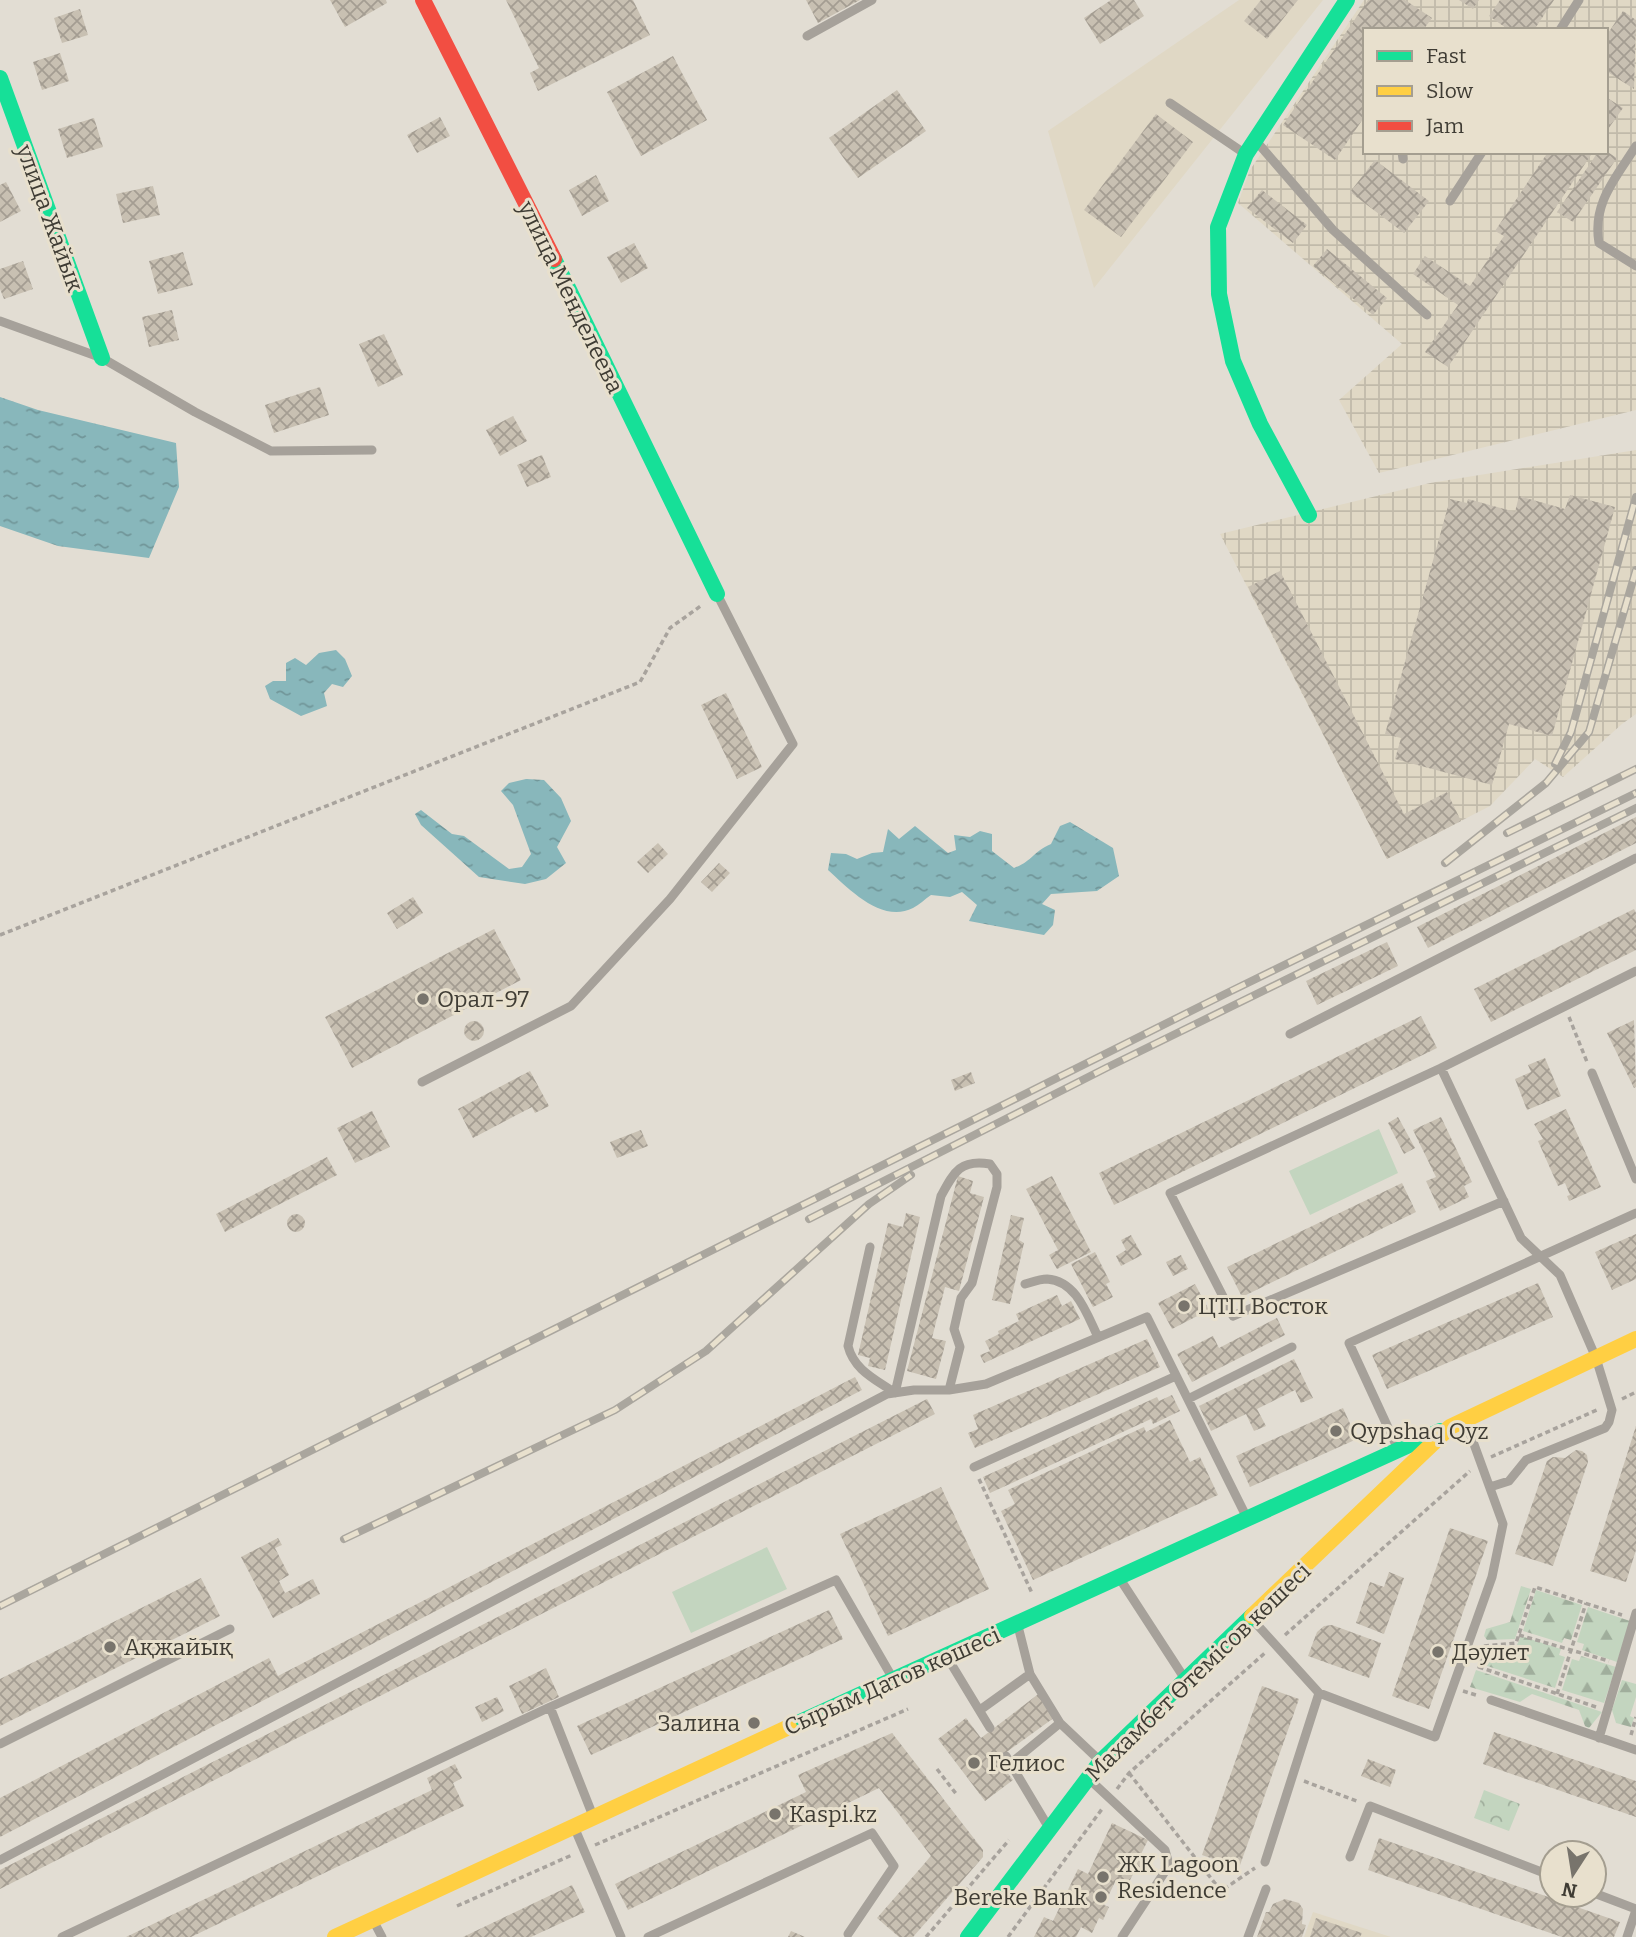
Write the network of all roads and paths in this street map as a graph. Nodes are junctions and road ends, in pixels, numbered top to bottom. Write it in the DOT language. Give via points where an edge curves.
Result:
graph roads {
  1 [pos="423,0"];
  2 [pos="872,0"];
  3 [pos="1347,0"];
  4 [pos="1579,0"];
  5 [pos="1561,28"];
  6 [pos="807,36"];
  7 [pos="0,78"];
  8 [pos="1170,103"];
  9 [pos="1255,140"];
  10 [pos="1636,146"];
  11 [pos="1246,154"];
  12 [pos="1481,154"];
  13 [pos="1450,201"];
  14 [pos="1636,266"];
  15 [pos="1427,315"];
  16 [pos="0,321"];
  17 [pos="102,358"];
  18 [pos="372,450"];
  19 [pos="1309,516"];
  20 [pos="717,594"];
  21 [pos="1635,860"];
  22 [pos="0,935"];
  23 [pos="1636,971"];
  24 [pos="1565,1007"];
  25 [pos="1290,1034"];
  26 [pos="1441,1068"];
  27 [pos="1592,1073"];
  28 [pos="422,1082"];
  29 [pos="1636,1179"];
  30 [pos="1504,1201"];
  31 [pos="1636,1213"];
  32 [pos="870,1247"];
  33 [pos="1541,1257"];
  34 [pos="1025,1284"];
  35 [pos="1098,1337"];
  36 [pos="1636,1339"];
  37 [pos="1292,1347"];
  38 [pos="1596,1358"];
  39 [pos="1176,1376"];
  40 [pos="949,1390"];
  41 [pos="1636,1392"];
  42 [pos="895,1393"];
  43 [pos="1188,1399"];
  44 [pos="1610,1405"];
  45 [pos="1458,1423"];
  46 [pos="1399,1450"];
  47 [pos="1481,1461"];
  48 [pos="974,1467"];
  49 [pos="1490,1487"];
  50 [pos="1248,1519"];
  51 [pos="1120,1578"];
  52 [pos="1586,1602"];
  53 [pos="1041,1614"];
  54 [pos="1635,1616"];
  55 [pos="1251,1618"];
  56 [pos="1017,1625"];
  57 [pos="230,1629"];
  58 [pos="1519,1635"];
  59 [pos="1275,1644"];
  60 [pos="1571,1649"];
  61 [pos="946,1655"];
  62 [pos="1621,1665"];
  63 [pos="1030,1674"];
  64 [pos="893,1679"];
  65 [pos="1185,1681"];
  66 [pos="1452,1688"];
  67 [pos="1319,1693"];
  68 [pos="1557,1694"];
  69 [pos="1491,1700"];
  70 [pos="550,1707"];
  71 [pos="908,1709"];
  72 [pos="980,1710"];
  73 [pos="1607,1711"];
  74 [pos="1636,1717"];
  75 [pos="1060,1723"];
  76 [pos="990,1728"];
  77 [pos="1600,1738"];
  78 [pos="0,1744"];
  79 [pos="1632,1749"];
  80 [pos="1101,1761"];
  81 [pos="937,1769"];
  82 [pos="1129,1773"];
  83 [pos="1293,1776"];
  84 [pos="1087,1778"];
  85 [pos="957,1796"];
  86 [pos="1110,1798"];
  87 [pos="1370,1806"];
  88 [pos="594,1818"];
  89 [pos="575,1827"];
  90 [pos="1049,1827"];
  91 [pos="1011,1838"];
  92 [pos="584,1850"];
  93 [pos="1350,1857"];
  94 [pos="0,1860"];
  95 [pos="1265,1862"];
  96 [pos="1538,1871"];
  97 [pos="1266,1889"];
  98 [pos="1608,1899"];
  99 [pos="448,1910"];
  100 [pos="1636,1910"];
  101 [pos="373,1919"];
  102 [pos="848,1936"];
  103 [pos="62,1937"];
  104 [pos="335,1937"];
  105 [pos="382,1937"];
  106 [pos="621,1937"];
  107 [pos="648,1937"];
  108 [pos="926,1937"];
  109 [pos="968,1937"];
  110 [pos="1008,1937"];
  111 [pos="1122,1937"];
  112 [pos="1248,1937"];
  113 [pos="1627,1937"];
  1 -- 20 [label="main road, улица Менделеева"];
  2 -- 6 [label="lane"];
  3 -- 9 [label="main road"];
  4 -- 5 [label="lane"];
  7 -- 17 [label="main road, улица Жайык"];
  8 -- 11 [label="lane"];
  9 -- 11 [label="main road"];
  9 -- 15 [label="lane" via="1333,230"];
  10 -- 14 [label="lane" via="1602,201 1596,226 1599,243"];
  11 -- 19 [label="main road" via="1218,227 1219,294 1233,361"];
  12 -- 13 [label="lane"];
  16 -- 17 [label="lane"];
  17 -- 18 [label="lane" via="271,451"];
  20 -- 22 [label="path" via="670,628 640,682"];
  20 -- 28 [label="lane" via="793,744 670,899 571,1006"];
  21 -- 25 [label="lane"];
  23 -- 24 [label="lane"];
  24 -- 26 [label="lane"];
  24 -- 27 [label="path"];
  26 -- 30 [label="lane"];
  26 -- 30 [label="lane" via="1170,1193 1233,1316"];
  27 -- 29 [label="lane"];
  30 -- 33 [label="lane" via="1521,1238"];
  31 -- 33 [label="lane"];
  32 -- 42 [label="lane" via="848,1346 861,1370"];
  33 -- 38 [label="lane" via="1560,1275"];
  33 -- 46 [label="lane" via="1349,1343"];
  34 -- 35 [label="lane" via="1046,1279 1061,1282 1075,1293"];
  35 -- 39 [label="lane" via="1147,1317"];
  35 -- 40 [label="lane" via="986,1384"];
  36 -- 38 [label="main road, Сырым Датов көшесі"];
  37 -- 43 [label="lane"];
  38 -- 44 [label="lane"];
  38 -- 45 [label="main road, Сырым Датов көшесі"];
  39 -- 43 [label="lane"];
  39 -- 48 [label="lane"];
  40 -- 42 [label="lane"];
  40 -- 42 [label="lane" via="960,1347 954,1329 961,1298 972,1283 997,1186 997,1174 990,1164 978,1162 953,1174 942,1196"];
  41 -- 44 [label="path"];
  42 -- 94 [label="lane"];
  43 -- 50 [label="lane"];
  44 -- 47 [label="path"];
  44 -- 49 [label="lane" via="1605,1428 1526,1460 1508,1481"];
  45 -- 46 [label="main road, Сырым Датов көшесі"];
  45 -- 47 [label="lane"];
  45 -- 55 [label="main road, Махамбет Өтемісов көшесі"];
  46 -- 50 [label="main road, Сырым Датов көшесі"];
  47 -- 49 [label="lane"];
  47 -- 59 [label="path"];
  48 -- 53 [label="path"];
  49 -- 66 [label="lane" via="1503,1524 1492,1577"];
  50 -- 51 [label="main road, Сырым Датов көшесі"];
  51 -- 53 [label="main road, Сырым Датов көшесі"];
  51 -- 65 [label="lane"];
  52 -- 54 [label="path"];
  52 -- 58 [label="path" via="1535,1587"];
  52 -- 60 [label="path"];
  53 -- 56 [label="main road, Сырым Датов көшесі"];
  54 -- 62 [label="lane"];
  55 -- 59 [label="lane"];
  55 -- 65 [label="main road, Махамбет Өтемісов көшесі"];
  56 -- 61 [label="main road, Сырым Датов көшесі"];
  56 -- 63 [label="lane"];
  57 -- 78 [label="lane"];
  58 -- 60 [label="path"];
  58 -- 68 [label="path" via="1516,1643 1485,1646 1479,1667"];
  59 -- 67 [label="lane"];
  59 -- 82 [label="path"];
  60 -- 62 [label="path"];
  60 -- 68 [label="path"];
  61 -- 64 [label="main road, Сырым Датов көшесі"];
  61 -- 72 [label="lane"];
  62 -- 73 [label="lane"];
  63 -- 72 [label="lane"];
  63 -- 75 [label="lane"];
  64 -- 70 [label="lane" via="836,1580"];
  64 -- 88 [label="main road, Сырым Датов көшесі"];
  65 -- 80 [label="main road, Махамбет Өтемісов көшесі"];
  66 -- 67 [label="lane" via="1435,1737"];
  66 -- 69 [label="path"];
  67 -- 83 [label="lane"];
  68 -- 73 [label="path"];
  69 -- 77 [label="lane"];
  70 -- 88 [label="lane"];
  70 -- 103 [label="lane"];
  71 -- 92 [label="path"];
  72 -- 76 [label="lane"];
  73 -- 77 [label="lane"];
  74 -- 79 [label="path"];
  75 -- 80 [label="lane"];
  75 -- 90 [label="lane" via="1008,1760"];
  77 -- 79 [label="lane"];
  80 -- 84 [label="main road, Махамбет Өтемісов көшесі"];
  81 -- 85 [label="path"];
  82 -- 86 [label="path"];
  82 -- 95 [label="path" via="1221,1891"];
  83 -- 87 [label="path"];
  83 -- 95 [label="lane"];
  84 -- 86 [label="lane"];
  84 -- 90 [label="main road, Махамбет Өтемісов көшесі"];
  86 -- 110 [label="path"];
  86 -- 111 [label="lane" via="1165,1850 1168,1861"];
  87 -- 93 [label="lane"];
  87 -- 96 [label="lane"];
  88 -- 89 [label="main road, Сырым Датов көшесі"];
  89 -- 92 [label="lane"];
  89 -- 101 [label="main road, Сырым Датов көшесі"];
  90 -- 109 [label="main road, Махамбет Өтемісов көшесі"];
  91 -- 108 [label="path"];
  92 -- 99 [label="path"];
  92 -- 106 [label="lane"];
  97 -- 112 [label="lane"];
  98 -- 100 [label="lane"];
  100 -- 113 [label="lane"];
  101 -- 104 [label="main road, Сырым Датов көшесі"];
  101 -- 105 [label="lane"];
  102 -- 107 [label="lane" via="894,1866 872,1833"];
}
